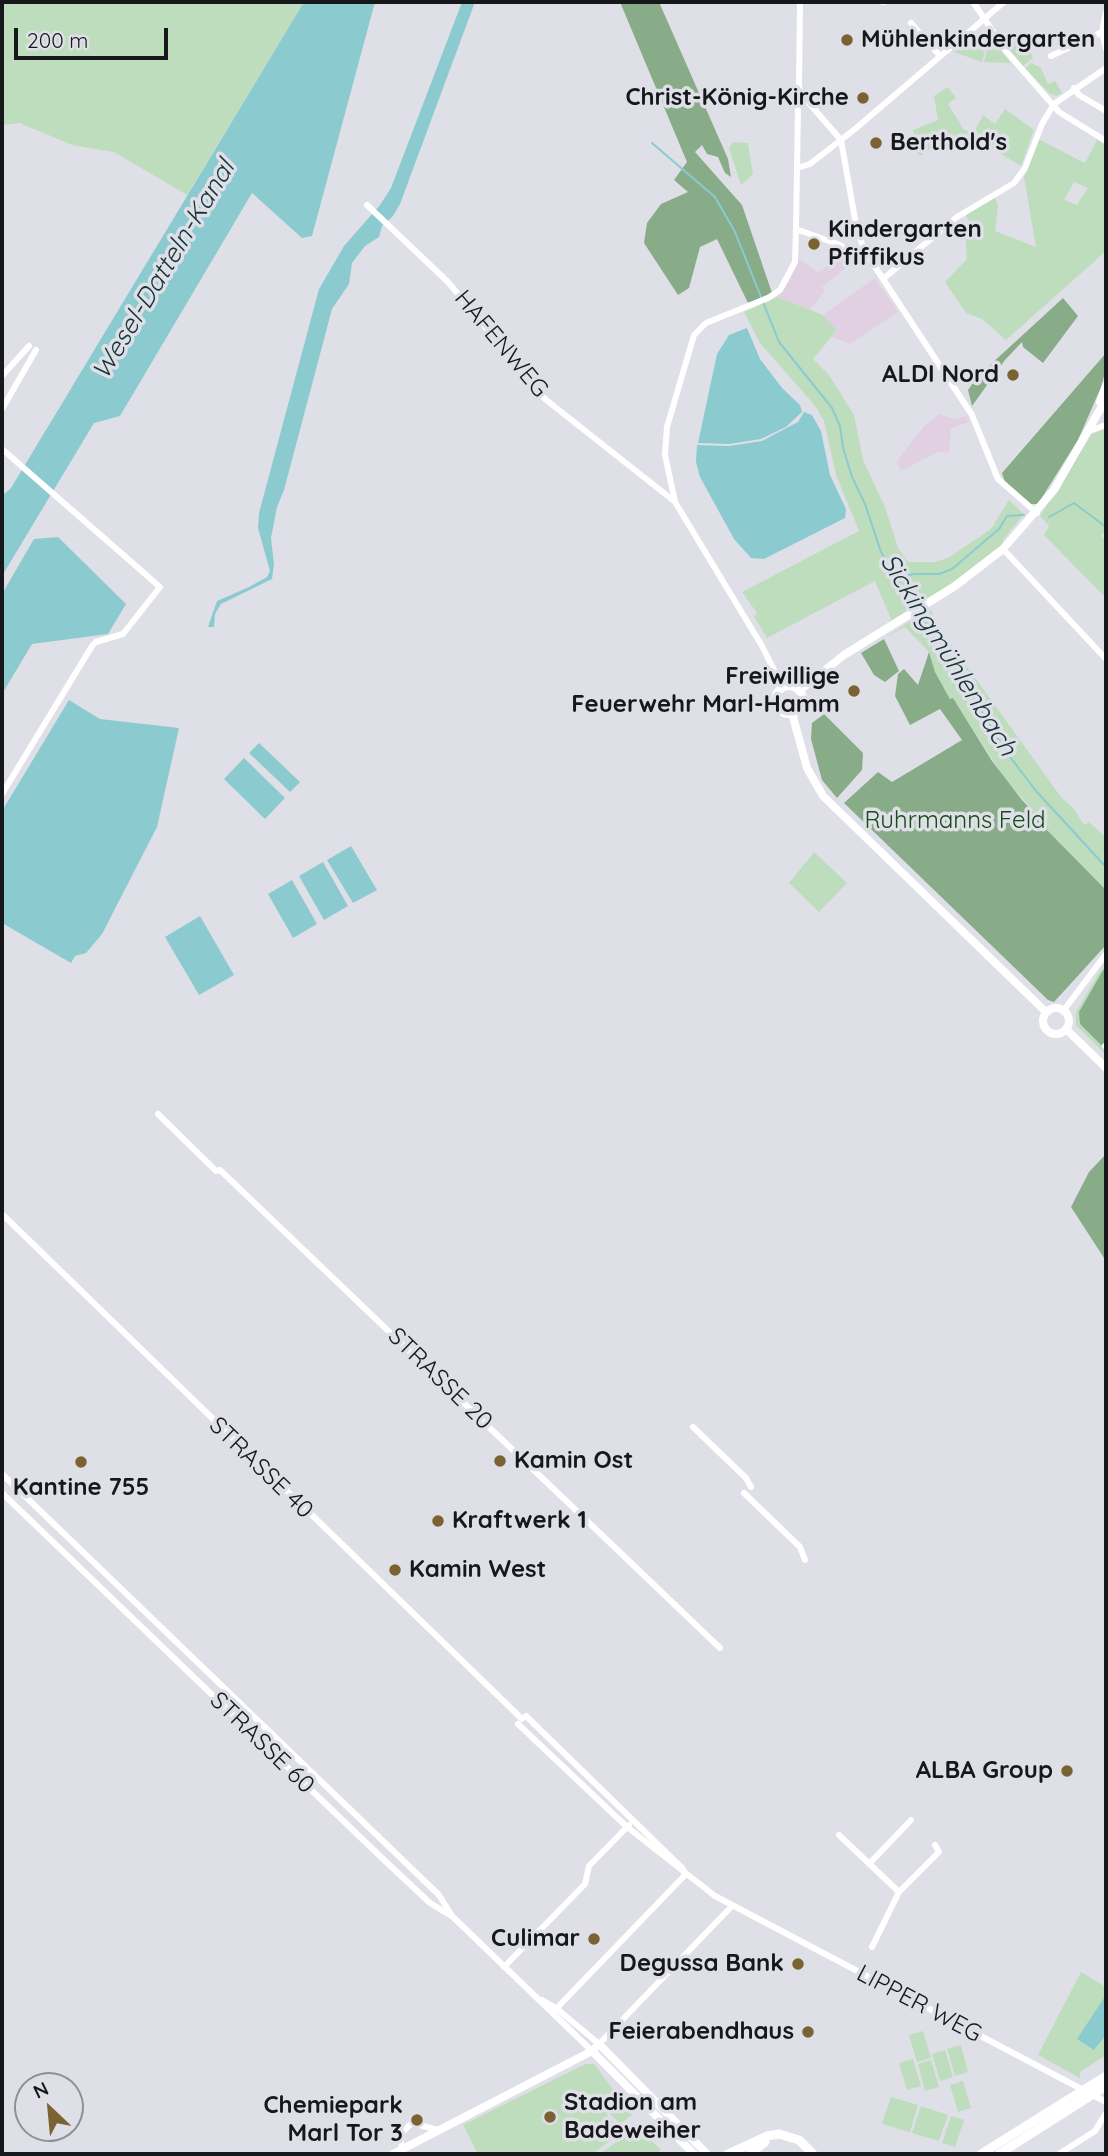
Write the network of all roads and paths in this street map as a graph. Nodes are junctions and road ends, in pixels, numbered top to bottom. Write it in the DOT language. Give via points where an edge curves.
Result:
graph roads {
  1 [pos="800,2"];
  2 [pos="973,2"];
  3 [pos="1004,2"];
  4 [pos="1106,12"];
  5 [pos="984,19"];
  6 [pos="911,23"];
  7 [pos="1102,32"];
  8 [pos="1106,49"];
  9 [pos="940,56"];
  10 [pos="1051,56"];
  11 [pos="1106,68"];
  12 [pos="1074,88"];
  13 [pos="802,95"];
  14 [pos="1054,104"];
  15 [pos="1106,110"];
  16 [pos="841,139"];
  17 [pos="1106,141"];
  18 [pos="797,168"];
  19 [pos="367,205"];
  20 [pos="796,229"];
  21 [pos="864,250"];
  22 [pos="883,279"];
  23 [pos="2,376"];
  24 [pos="1106,386"];
  25 [pos="1106,399"];
  26 [pos="2,409"];
  27 [pos="1106,425"];
  28 [pos="1089,430"];
  29 [pos="2,449"];
  30 [pos="675,502"];
  31 [pos="1037,513"];
  32 [pos="1003,549"];
  33 [pos="1106,659"];
  34 [pos="783,688"];
  35 [pos="799,691"];
  36 [pos="792,713"];
  37 [pos="2,794"];
  38 [pos="1106,954"];
  39 [pos="1064,1010"];
  40 [pos="1046,1012"];
  41 [pos="1066,1029"];
  42 [pos="1106,1068"];
  43 [pos="158,1114"];
  44 [pos="2,1214"];
  45 [pos="693,1427"];
  46 [pos="2,1474"];
  47 [pos="751,1487"];
  48 [pos="2,1493"];
  49 [pos="744,1493"];
  50 [pos="805,1560"];
  51 [pos="720,1648"];
  52 [pos="522,1720"];
  53 [pos="911,1820"];
  54 [pos="630,1824"];
  55 [pos="839,1835"];
  56 [pos="935,1846"];
  57 [pos="869,1864"];
  58 [pos="686,1874"];
  59 [pos="899,1892"];
  60 [pos="732,1906"];
  61 [pos="453,1917"];
  62 [pos="872,1947"];
  63 [pos="504,1967"];
  64 [pos="554,2010"];
  65 [pos="599,2044"];
  66 [pos="592,2051"];
  67 [pos="1106,2076"];
  68 [pos="1099,2087"];
  69 [pos="1106,2102"];
  70 [pos="1106,2113"];
  71 [pos="435,2129"];
  72 [pos="757,2141"];
  73 [pos="402,2149"];
  74 [pos="393,2154"];
  75 [pos="694,2154"];
  76 [pos="707,2154"];
  77 [pos="728,2154"];
  78 [pos="743,2154"];
  79 [pos="750,2154"];
  80 [pos="807,2154"];
  81 [pos="813,2154"];
  82 [pos="981,2154"];
  83 [pos="1000,2154"];
  84 [pos="1059,2154"];
  1 -- 13 [label="street"];
  2 -- 5 [label="street"];
  3 -- 5 [label="street"];
  4 -- 7 [label="street"];
  5 -- 9 [label="street"];
  5 -- 14 [label="street"];
  6 -- 9 [label="street"];
  7 -- 8 [label="street"];
  7 -- 10 [label="street"];
  9 -- 16 [label="street"];
  11 -- 12 [label="street"];
  12 -- 14 [label="street"];
  12 -- 15 [label="street"];
  13 -- 16 [label="street"];
  13 -- 18 [label="street"];
  14 -- 17 [label="street" via="1059,112"];
  14 -- 22 [label="street" via="1014,183 957,217"];
  16 -- 18 [label="street" via="810,164"];
  16 -- 21 [label="street"];
  18 -- 20 [label="street"];
  19 -- 30 [label="street, HAFENWEG" via="448,282 545,399"];
  20 -- 21 [label="street" via="854,254"];
  20 -- 30 [label="street" via="793,271 780,290 706,323 694,335 667,427 666,464"];
  21 -- 22 [label="street"];
  22 -- 31 [label="street" via="972,415 998,480"];
  23 -- 26 [label="street" via="32,348"];
  24 -- 28 [label="main road"];
  25 -- 28 [label="main road"];
  27 -- 28 [label="street"];
  28 -- 31 [label="main road"];
  29 -- 37 [label="street" via="160,587 123,634 92,646"];
  30 -- 34 [label="street"];
  31 -- 32 [label="main road"];
  32 -- 33 [label="street"];
  32 -- 35 [label="main road" via="905,619 844,655"];
  34 -- 35 [label="main road"];
  34 -- 36 [label="main road" via="776,695 776,705"];
  35 -- 36 [label="main road" via="802,704"];
  36 -- 40 [label="main road" via="807,768 822,796"];
  38 -- 39 [label="street"];
  39 -- 40 [label="main road" via="1055,1007"];
  39 -- 41 [label="main road" via="1069,1021"];
  40 -- 41 [label="main road" via="1043,1022 1047,1031 1058,1034"];
  41 -- 42 [label="main road"];
  43 -- 51 [label="street, STRASSE 20"];
  44 -- 52 [label="street, STRASSE 40"];
  45 -- 47 [label="street"];
  46 -- 61 [label="street" via="439,1895"];
  48 -- 61 [label="street, STRASSE 60" via="430,1903"];
  49 -- 50 [label="street" via="800,1547"];
  52 -- 54 [label="street"];
  52 -- 54 [label="street, STRASSE 40"];
  53 -- 57 [label="street"];
  54 -- 58 [label="street, LIPPER WEG"];
  54 -- 63 [label="street" via="589,1866 585,1884"];
  55 -- 57 [label="street"];
  56 -- 59 [label="street" via="939,1852"];
  57 -- 59 [label="street"];
  58 -- 60 [label="street, LIPPER WEG"];
  58 -- 64 [label="street"];
  59 -- 62 [label="street"];
  60 -- 65 [label="street"];
  60 -- 69 [label="street, LIPPER WEG"];
  61 -- 63 [label="street, STRASSE 60"];
  63 -- 64 [label="street, STRASSE 60"];
  64 -- 65 [label="street"];
  64 -- 66 [label="street"];
  65 -- 66 [label="main road"];
  65 -- 76 [label="main road"];
  66 -- 71 [label="main road"];
  66 -- 75 [label="main road"];
  67 -- 68 [label="highway"];
  68 -- 82 [label="highway" via="1075,2095"];
  68 -- 83 [label="highway"];
  70 -- 84 [label="street" via="1095,2131"];
  71 -- 73 [label="main road"];
  71 -- 73 [label="street" via="418,2122 406,2128 399,2137"];
  72 -- 77 [label="highway"];
  72 -- 78 [label="highway"];
  72 -- 81 [label="highway" via="785,2134"];
  73 -- 74 [label="main road"];
  79 -- 80 [label="highway" via="778,2139 794,2142"];
}
